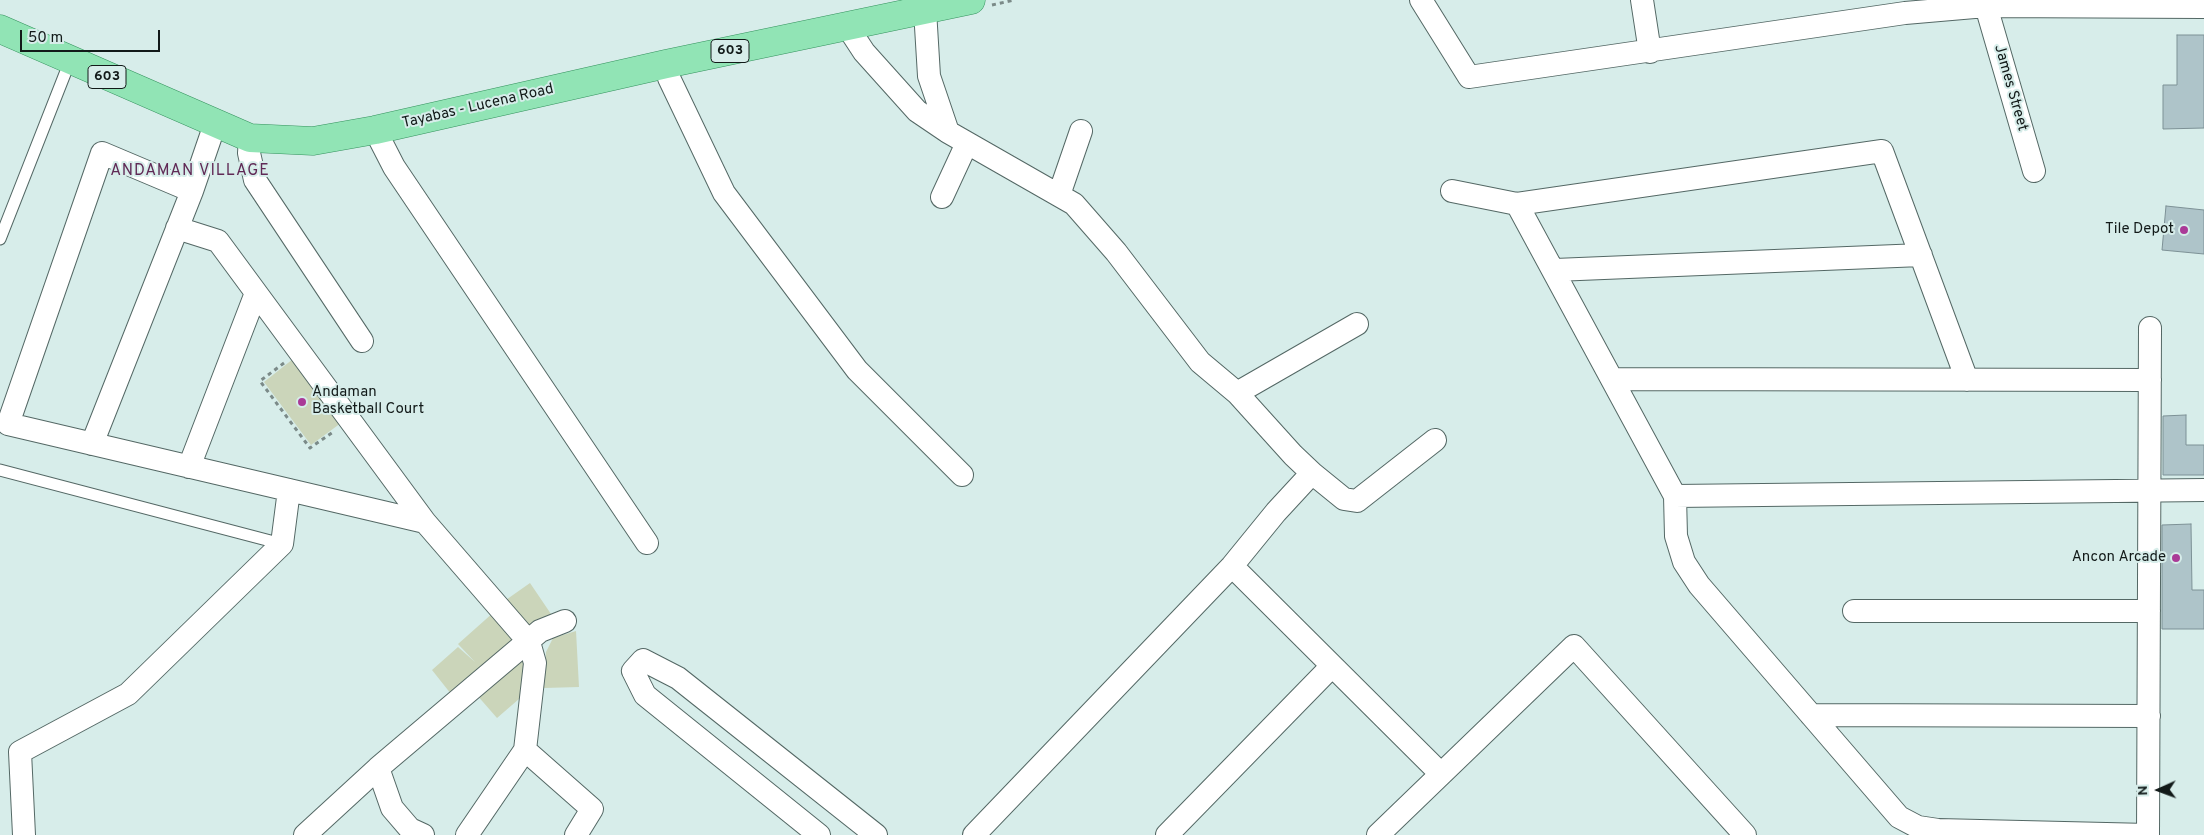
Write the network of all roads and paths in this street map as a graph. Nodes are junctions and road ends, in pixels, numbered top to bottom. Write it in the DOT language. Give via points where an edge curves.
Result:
graph roads {
  1 [pos="971,0"];
  2 [pos="1421,0"];
  3 [pos="1642,0"];
  4 [pos="923,5"];
  5 [pos="1986,6"];
  6 [pos="1903,7"];
  7 [pos="2204,7"];
  8 [pos="847,26"];
  9 [pos="0,29"];
  10 [pos="1650,52"];
  11 [pos="70,61"];
  12 [pos="666,64"];
  13 [pos="215,124"];
  14 [pos="374,130"];
  15 [pos="1081,131"];
  16 [pos="957,137"];
  17 [pos="250,138"];
  18 [pos="2034,171"];
  19 [pos="192,191"];
  20 [pos="1452,191"];
  21 [pos="1059,195"];
  22 [pos="942,197"];
  23 [pos="1517,204"];
  24 [pos="177,228"];
  25 [pos="0,239"];
  26 [pos="1921,255"];
  27 [pos="1555,270"];
  28 [pos="256,293"];
  29 [pos="1357,324"];
  30 [pos="2150,328"];
  31 [pos="362,341"];
  32 [pos="299,351"];
  33 [pos="1613,380"];
  34 [pos="1967,380"];
  35 [pos="2150,380"];
  36 [pos="1237,393"];
  37 [pos="350,420"];
  38 [pos="1435,440"];
  39 [pos="92,444"];
  40 [pos="189,466"];
  41 [pos="0,470"];
  42 [pos="1312,474"];
  43 [pos="962,475"];
  44 [pos="289,490"];
  45 [pos="2204,490"];
  46 [pos="2150,492"];
  47 [pos="1675,496"];
  48 [pos="425,522"];
  49 [pos="647,543"];
  50 [pos="282,544"];
  51 [pos="1232,566"];
  52 [pos="1854,611"];
  53 [pos="2149,611"];
  54 [pos="565,621"];
  55 [pos="529,642"];
  56 [pos="1332,666"];
  57 [pos="1811,715"];
  58 [pos="2149,716"];
  59 [pos="525,750"];
  60 [pos="378,768"];
  61 [pos="1442,774"];
  62 [pos="412,833"];
  63 [pos="24,835"];
  64 [pos="305,835"];
  65 [pos="467,835"];
  66 [pos="576,835"];
  67 [pos="819,835"];
  68 [pos="876,835"];
  69 [pos="974,835"];
  70 [pos="1167,835"];
  71 [pos="1378,835"];
  72 [pos="1745,835"];
  73 [pos="2148,835"];
  1 -- 4 [label="main road, Tayabas - Lucena Road / 603"];
  2 -- 10 [label="street" via="1469,77"];
  3 -- 10 [label="street"];
  4 -- 8 [label="main road, Tayabas - Lucena Road / 603"];
  4 -- 16 [label="street" via="929,76"];
  5 -- 6 [label="street"];
  5 -- 7 [label="street"];
  5 -- 18 [label="street, James Street"];
  6 -- 10 [label="street"];
  8 -- 12 [label="main road, Tayabas - Lucena Road / 603"];
  8 -- 16 [label="street" via="864,52 917,111"];
  9 -- 11 [label="main road, Tayabas - Lucena Road / 603"];
  11 -- 13 [label="main road, Tayabas - Lucena Road / 603"];
  11 -- 25 [label="lane"];
  12 -- 14 [label="main road, Tayabas - Lucena Road / 603"];
  12 -- 43 [label="street" via="669,78 724,193 857,370"];
  13 -- 17 [label="main road, Tayabas - Lucena Road / 603"];
  13 -- 19 [label="street"];
  14 -- 17 [label="main road, Tayabas - Lucena Road / 603" via="313,141"];
  14 -- 49 [label="street" via="394,167"];
  15 -- 21 [label="street"];
  16 -- 21 [label="street"];
  16 -- 22 [label="street"];
  17 -- 31 [label="street" via="249,153 255,180"];
  19 -- 24 [label="street"];
  19 -- 39 [label="street" via="102,153 8,424"];
  20 -- 23 [label="street"];
  21 -- 36 [label="street" via="1074,204 1116,252 1200,362"];
  23 -- 26 [label="street" via="1882,151"];
  23 -- 27 [label="street"];
  24 -- 28 [label="street" via="218,241"];
  24 -- 39 [label="street"];
  26 -- 27 [label="street"];
  26 -- 34 [label="street"];
  27 -- 33 [label="street"];
  28 -- 32 [label="street"];
  28 -- 40 [label="street"];
  29 -- 36 [label="street"];
  30 -- 35 [label="street"];
  32 -- 37 [label="street"];
  32 -- 37 [label="path" via="260,381 310,448"];
  33 -- 34 [label="street"];
  33 -- 47 [label="street"];
  34 -- 35 [label="street"];
  35 -- 46 [label="street"];
  36 -- 42 [label="street"];
  37 -- 48 [label="street"];
  38 -- 42 [label="street" via="1357,501 1344,499"];
  39 -- 40 [label="street"];
  40 -- 44 [label="street"];
  41 -- 50 [label="lane"];
  42 -- 51 [label="street"];
  44 -- 48 [label="street"];
  44 -- 50 [label="street"];
  45 -- 46 [label="street"];
  46 -- 47 [label="street"];
  46 -- 53 [label="street"];
  47 -- 57 [label="street" via="1676,536 1684,562 1699,585"];
  48 -- 55 [label="street"];
  50 -- 63 [label="street" via="128,694 20,752"];
  51 -- 56 [label="street"];
  51 -- 69 [label="street"];
  52 -- 53 [label="street"];
  53 -- 58 [label="street"];
  54 -- 55 [label="street" via="540,631"];
  55 -- 59 [label="street" via="535,663"];
  55 -- 60 [label="street"];
  56 -- 61 [label="street"];
  56 -- 70 [label="street"];
  57 -- 58 [label="street"];
  57 -- 73 [label="street" via="1899,817 1918,826 1938,830"];
  58 -- 73 [label="street"];
  59 -- 65 [label="street"];
  59 -- 66 [label="street" via="592,809"];
  60 -- 62 [label="street" via="392,808"];
  60 -- 64 [label="street"];
  61 -- 71 [label="street"];
  61 -- 72 [label="street" via="1574,646"];
  67 -- 68 [label="street" via="645,695 633,671 642,660 678,678"];
}
